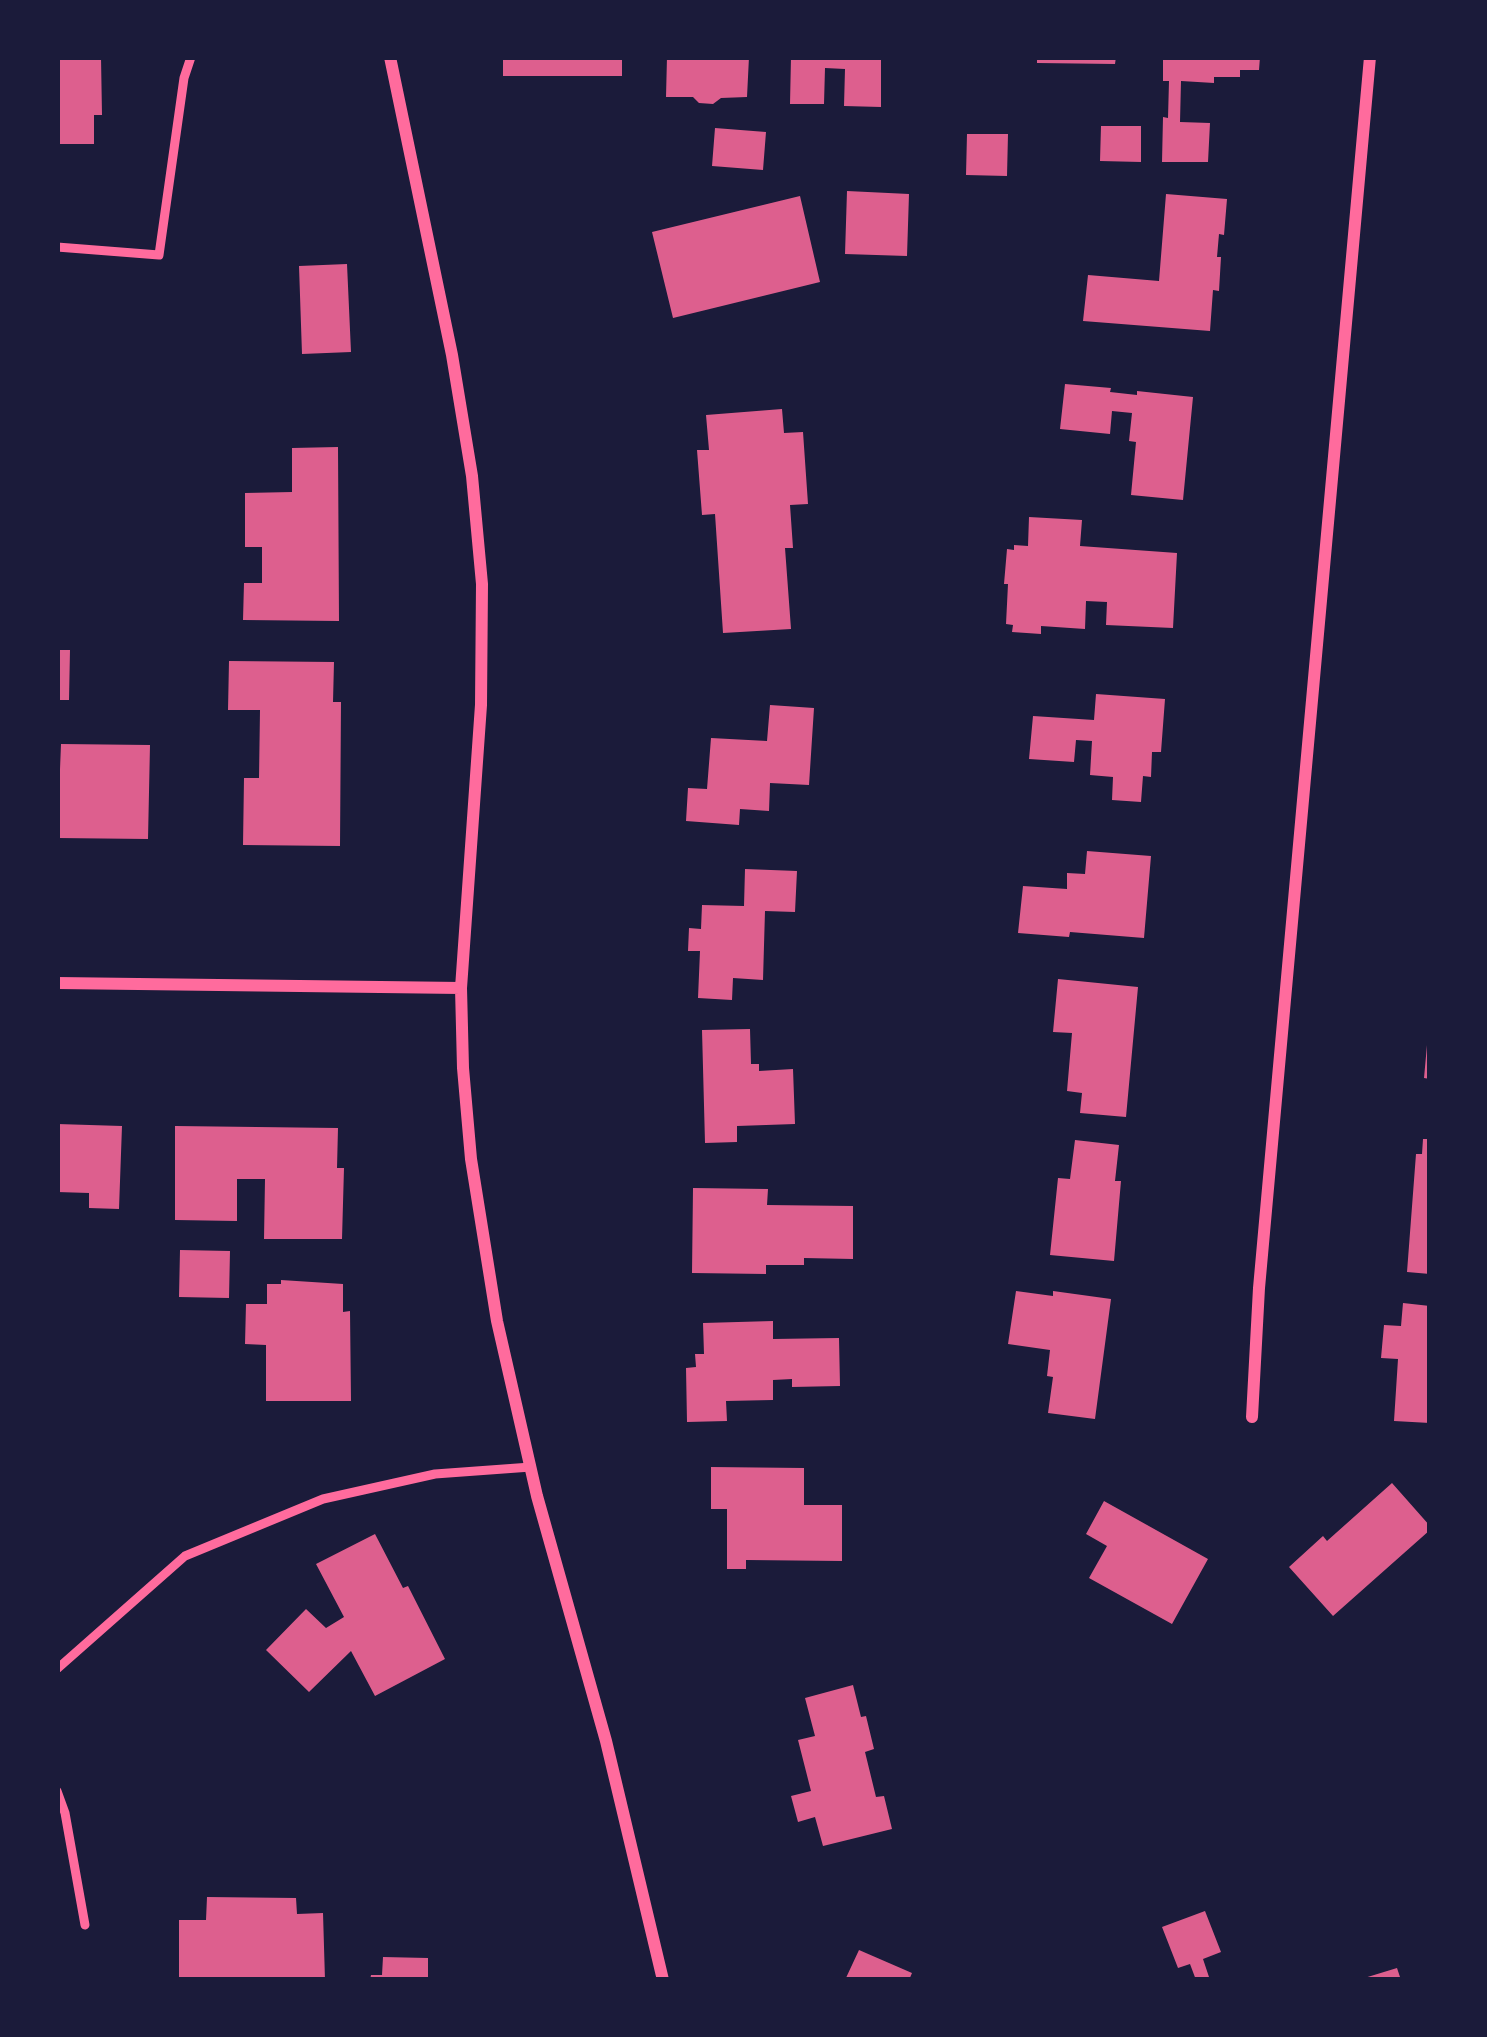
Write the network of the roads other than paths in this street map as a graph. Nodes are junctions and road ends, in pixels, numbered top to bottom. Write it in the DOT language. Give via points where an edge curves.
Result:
graph roads {
  1 [pos="190,57"];
  2 [pos="390,57"];
  3 [pos="1370,57"];
  4 [pos="57,247"];
  5 [pos="57,982"];
  6 [pos="461,988"];
  7 [pos="1252,1417"];
  8 [pos="531,1468"];
  9 [pos="57,1669"];
  10 [pos="57,1792"];
  11 [pos="86,1925"];
  12 [pos="663,1980"];
  1 -- 4 [label="lane" via="159,255"];
  2 -- 6 [label="street" via="462,417 482,584"];
  3 -- 7 [label="street"];
  5 -- 6 [label="street"];
  6 -- 8 [label="street" via="471,1159"];
  8 -- 9 [label="lane" via="435,1474 323,1499 185,1556"];
  8 -- 12 [label="street"];
  10 -- 11 [label="lane"];
}
